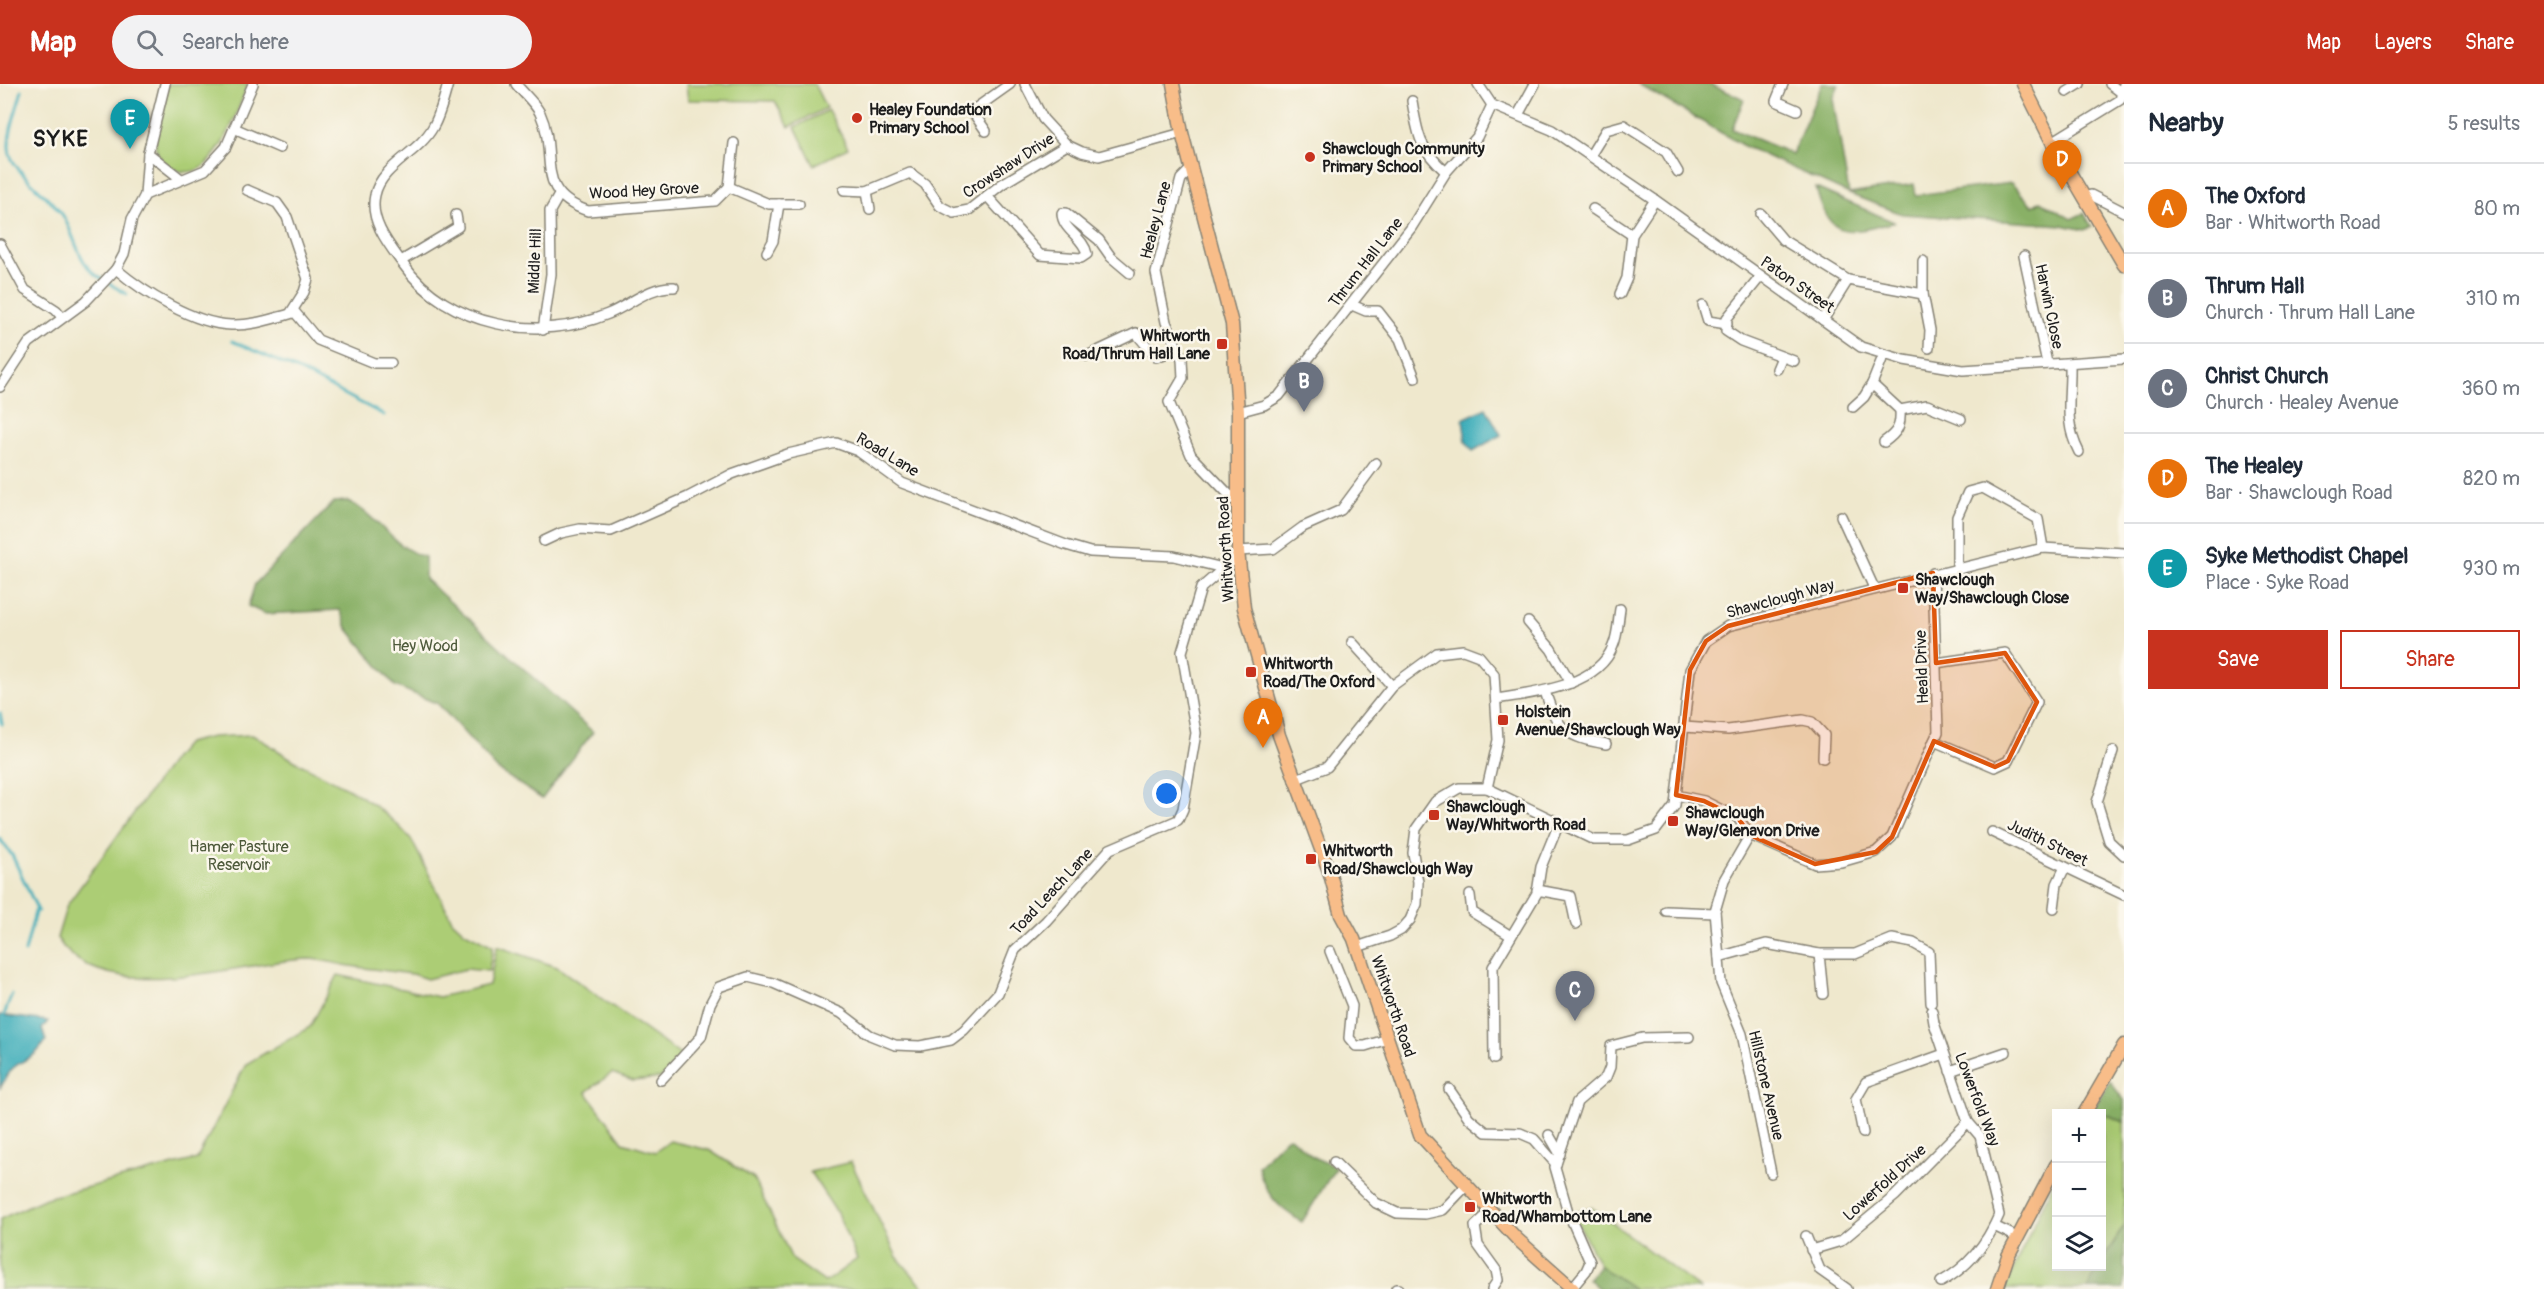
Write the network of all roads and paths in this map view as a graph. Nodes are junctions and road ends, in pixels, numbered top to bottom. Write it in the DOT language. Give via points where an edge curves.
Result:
graph roads {
  1 [pos="165,84"];
  2 [pos="253,84"];
  3 [pos="448,84"];
  4 [pos="516,84"];
  5 [pos="1010,84"];
  6 [pos="1025,84"];
  7 [pos="1173,84"];
  8 [pos="1478,84"];
  9 [pos="1534,84"];
  10 [pos="1784,84"];
  11 [pos="2023,84"];
  12 [pos="2080,84"];
  13 [pos="2110,84"];
  14 [pos="2067,92"];
  15 [pos="2122,95"];
  16 [pos="1412,101"];
  17 [pos="1492,105"];
  18 [pos="1797,110"];
  19 [pos="1518,116"];
  20 [pos="234,128"];
  21 [pos="986,131"];
  22 [pos="1182,133"];
  23 [pos="2052,142"];
  24 [pos="734,143"];
  25 [pos="1067,145"];
  26 [pos="280,148"];
  27 [pos="148,153"];
  28 [pos="1590,156"];
  29 [pos="1192,168"];
  30 [pos="1446,172"];
  31 [pos="1678,172"];
  32 [pos="181,180"];
  33 [pos="729,187"];
  34 [pos="247,190"];
  35 [pos="844,190"];
  36 [pos="867,190"];
  37 [pos="145,195"];
  38 [pos="560,195"];
  39 [pos="987,196"];
  40 [pos="2084,197"];
  41 [pos="1655,200"];
  42 [pos="779,204"];
  43 [pos="799,204"];
  44 [pos="870,209"];
  45 [pos="1593,209"];
  46 [pos="2124,212"];
  47 [pos="1761,214"];
  48 [pos="456,215"];
  49 [pos="1632,235"];
  50 [pos="0,244"];
  51 [pos="767,252"];
  52 [pos="2024,255"];
  53 [pos="401,261"];
  54 [pos="1923,261"];
  55 [pos="2124,265"];
  56 [pos="116,269"];
  57 [pos="1130,273"];
  58 [pos="1761,276"];
  59 [pos="1848,280"];
  60 [pos="674,287"];
  61 [pos="1620,294"];
  62 [pos="1923,294"];
  63 [pos="1352,305"];
  64 [pos="1703,305"];
  65 [pos="293,310"];
  66 [pos="62,317"];
  67 [pos="1823,320"];
  68 [pos="1727,324"];
  69 [pos="543,330"];
  70 [pos="1929,348"];
  71 [pos="1178,349"];
  72 [pos="1884,354"];
  73 [pos="1087,356"];
  74 [pos="1782,357"];
  75 [pos="2124,359"];
  76 [pos="1794,361"];
  77 [pos="391,363"];
  78 [pos="2047,363"];
  79 [pos="2070,364"];
  80 [pos="1777,369"];
  81 [pos="1415,378"];
  82 [pos="1872,384"];
  83 [pos="0,387"];
  84 [pos="1853,407"];
  85 [pos="1900,410"];
  86 [pos="1238,412"];
  87 [pos="1961,419"];
  88 [pos="1884,442"];
  89 [pos="2079,452"];
  90 [pos="1376,463"];
  91 [pos="1238,504"];
  92 [pos="1841,516"];
  93 [pos="544,541"];
  94 [pos="2043,548"];
  95 [pos="1238,551"];
  96 [pos="2124,553"];
  97 [pos="1958,567"];
  98 [pos="1223,568"];
  99 [pos="1934,573"];
  100 [pos="1874,588"];
  101 [pos="1620,609"];
  102 [pos="1528,622"];
  103 [pos="1351,642"];
  104 [pos="1936,663"];
  105 [pos="1571,683"];
  106 [pos="1392,686"];
  107 [pos="1545,691"];
  108 [pos="1496,699"];
  109 [pos="1684,727"];
  110 [pos="1935,741"];
  111 [pos="1606,744"];
  112 [pos="2113,752"];
  113 [pos="1823,758"];
  114 [pos="1294,780"];
  115 [pos="1487,788"];
  116 [pos="1676,795"];
  117 [pos="1560,823"];
  118 [pos="1992,832"];
  119 [pos="1750,835"];
  120 [pos="2124,855"];
  121 [pos="2065,867"];
  122 [pos="1537,890"];
  123 [pos="1470,895"];
  124 [pos="2124,895"];
  125 [pos="2054,908"];
  126 [pos="1665,911"];
  127 [pos="1715,913"];
  128 [pos="1576,924"];
  129 [pos="1511,936"];
  130 [pos="1357,947"];
  131 [pos="1330,951"];
  132 [pos="1819,954"];
  133 [pos="1719,957"];
  134 [pos="1823,994"];
  135 [pos="1689,1037"];
  136 [pos="1388,1039"];
  137 [pos="2124,1045"];
  138 [pos="2006,1052"];
  139 [pos="1944,1054"];
  140 [pos="1494,1059"];
  141 [pos="1950,1071"];
  142 [pos="661,1080"];
  143 [pos="1449,1089"];
  144 [pos="2086,1109"];
  145 [pos="1968,1122"];
  146 [pos="1863,1133"];
  147 [pos="1549,1135"];
  148 [pos="1560,1154"];
  149 [pos="1334,1162"];
  150 [pos="1556,1164"];
  151 [pos="2052,1172"];
  152 [pos="1771,1173"];
  153 [pos="1466,1186"];
  154 [pos="1491,1211"];
  155 [pos="1994,1226"];
  156 [pos="1806,1236"];
  157 [pos="2017,1238"];
  158 [pos="1811,1250"];
  159 [pos="1941,1282"];
  160 [pos="1572,1288"];
  161 [pos="1492,1289"];
  162 [pos="1847,1289"];
  163 [pos="1997,1289"];
  1 -- 27 [label="street"];
  2 -- 20 [label="street"];
  3 -- 53 [label="street" via="433,127 412,153 381,179 375,194 377,221"];
  4 -- 38 [label="street" via="540,112 551,181"];
  5 -- 21 [label="street" via="972,111"];
  6 -- 25 [label="street" via="1043,119"];
  7 -- 22 [label="main road, Whitworth Road"];
  8 -- 17 [label="street"];
  9 -- 19 [label="street"];
  10 -- 18 [label="street" via="1776,101"];
  11 -- 23 [label="main road"];
  12 -- 14 [label="street"];
  13 -- 15 [label="street"];
  15 -- 23 [label="street"];
  16 -- 30 [label="street" via="1419,142 1428,157"];
  17 -- 19 [label="street, Paton Street"];
  17 -- 30 [label="street, Thrum Hall Lane" via="1476,137"];
  19 -- 28 [label="street, Paton Street" via="1552,130"];
  20 -- 26 [label="street"];
  20 -- 32 [label="street" via="226,147 205,170"];
  22 -- 25 [label="street, Crowshaw Drive" via="1099,156"];
  22 -- 29 [label="main road, Whitworth Road"];
  23 -- 40 [label="main road"];
  24 -- 33 [label="street"];
  25 -- 39 [label="street, Crowshaw Drive"];
  27 -- 32 [label="street"];
  27 -- 37 [label="street"];
  28 -- 31 [label="street" via="1606,130 1624,125 1666,152"];
  28 -- 41 [label="street, Paton Street"];
  29 -- 71 [label="street, Healey Lane" via="1180,179 1156,273 1166,322"];
  29 -- 86 [label="main road, Whitworth Road" via="1232,324"];
  30 -- 63 [label="street, Thrum Hall Lane" via="1411,228"];
  32 -- 37 [label="street"];
  33 -- 38 [label="street, Wood Hey Grove" via="715,201 588,211 572,206"];
  33 -- 42 [label="street" via="769,204"];
  34 -- 65 [label="street" via="277,202 287,216 308,279"];
  35 -- 36 [label="street, Crowshaw Drive"];
  36 -- 39 [label="street, Crowshaw Drive" via="910,173 925,184 940,206 954,213 969,210"];
  36 -- 44 [label="street"];
  37 -- 56 [label="street" via="132,219 124,254"];
  38 -- 69 [label="street, Middle Hill" via="550,211 551,274"];
  39 -- 57 [label="street" via="1040,255 1081,258 1087,254 1085,245 1064,221 1062,213 1066,213"];
  40 -- 46 [label="street" via="2091,195"];
  40 -- 55 [label="main road"];
  41 -- 49 [label="street"];
  41 -- 58 [label="street, Paton Street"];
  42 -- 43 [label="street"];
  42 -- 51 [label="street"];
  45 -- 49 [label="street"];
  47 -- 59 [label="street" via="1783,240"];
  48 -- 53 [label="street" via="458,226"];
  49 -- 61 [label="street" via="1627,278"];
  50 -- 66 [label="street" via="25,290"];
  52 -- 78 [label="street, Harwin Close"];
  53 -- 69 [label="street" via="415,281 448,306 488,322"];
  54 -- 62 [label="street"];
  56 -- 65 [label="street" via="151,296 206,320 256,322"];
  56 -- 66 [label="street" via="86,301"];
  58 -- 67 [label="street, Paton Street"];
  58 -- 68 [label="street" via="1727,318"];
  59 -- 62 [label="street"];
  59 -- 67 [label="street"];
  60 -- 69 [label="street" via="660,286 608,314"];
  62 -- 70 [label="street"];
  63 -- 81 [label="street" via="1378,311 1400,339"];
  63 -- 86 [label="street, Thrum Hall Lane" via="1279,396"];
  64 -- 68 [label="street" via="1708,321"];
  65 -- 77 [label="street" via="318,340 374,363"];
  66 -- 83 [label="street" via="20,352"];
  67 -- 72 [label="street, Paton Street" via="1861,346"];
  68 -- 74 [label="street" via="1726,331 1741,341"];
  71 -- 73 [label="street" via="1156,357 1136,333"];
  71 -- 91 [label="street, Healey Lane" via="1183,378 1169,402 1186,448"];
  72 -- 78 [label="street, Paton Street" via="1963,370"];
  72 -- 82 [label="street"];
  74 -- 76 [label="street"];
  74 -- 80 [label="street"];
  75 -- 79 [label="street, Paton Street"];
  78 -- 79 [label="street, Paton Street"];
  79 -- 89 [label="street" via="2067,410 2070,434"];
  82 -- 84 [label="street"];
  82 -- 85 [label="street"];
  85 -- 87 [label="street" via="1927,405"];
  85 -- 88 [label="street" via="1901,424 1896,434"];
  86 -- 91 [label="main road, Whitworth Road"];
  90 -- 95 [label="street" via="1341,510 1303,527 1273,549"];
  91 -- 95 [label="main road, Whitworth Road"];
  92 -- 100 [label="street"];
  93 -- 98 [label="street, Road Lane" via="580,530 611,531 732,474 788,454 836,443 858,451 902,483 1066,545 1090,552 1174,556"];
  94 -- 96 [label="street, Shawclough Way"];
  94 -- 97 [label="street, Shawclough Way"];
  94 -- 97 [label="street" via="2038,519 1983,488 1968,492 1957,516"];
  95 -- 98 [label="street, Toad Leach Lane"];
  95 -- 114 [label="main road, Whitworth Road" via="1244,608"];
  97 -- 99 [label="street, Shawclough Way"];
  98 -- 142 [label="street, Toad Leach Lane" via="1201,588 1182,652 1196,732 1178,820 1110,849 1015,950 998,993 964,1030 951,1040 920,1046 895,1045 792,990 748,977 719,987 700,1037"];
  99 -- 100 [label="street, Shawclough Way"];
  99 -- 104 [label="street, Heald Drive"];
  100 -- 109 [label="street, Shawclough Way" via="1728,626 1706,641 1690,670"];
  101 -- 105 [label="street" via="1613,647 1592,673"];
  102 -- 105 [label="street" via="1551,649"];
  103 -- 106 [label="street"];
  104 -- 110 [label="street, Heald Drive"];
  104 -- 110 [label="street" via="2005,653 2037,702 2008,761 1995,766"];
  105 -- 107 [label="street"];
  106 -- 108 [label="street" via="1437,653 1463,650 1479,656 1494,674"];
  106 -- 114 [label="street" via="1327,767"];
  107 -- 108 [label="street"];
  107 -- 111 [label="street" via="1558,723 1574,738"];
  108 -- 115 [label="street" via="1498,740"];
  109 -- 113 [label="street" via="1728,730 1812,722 1824,735"];
  109 -- 116 [label="street, Shawclough Way"];
  110 -- 119 [label="street, Heald Drive" via="1892,837 1875,852 1841,862 1815,864"];
  112 -- 120 [label="street" via="2097,802 2109,841"];
  114 -- 130 [label="main road, Whitworth Road" via="1330,874 1341,915"];
  115 -- 117 [label="street, Shawclough Way"];
  115 -- 130 [label="street, Shawclough Way" via="1460,788 1435,802 1416,829 1413,853 1417,904 1410,920 1390,936"];
  116 -- 117 [label="street, Shawclough Way" via="1675,805 1656,830 1628,840 1594,840"];
  116 -- 119 [label="street" via="1704,801 1738,818"];
  117 -- 122 [label="street" via="1541,867"];
  118 -- 121 [label="street, Judith Street"];
  119 -- 127 [label="street, Hillstone Avenue" via="1724,880"];
  121 -- 124 [label="street, Judith Street"];
  121 -- 125 [label="street" via="2057,884"];
  122 -- 128 [label="street" via="1570,896"];
  122 -- 129 [label="street"];
  123 -- 129 [label="street" via="1472,912"];
  126 -- 127 [label="street"];
  127 -- 133 [label="street, Hillstone Avenue"];
  129 -- 140 [label="street" via="1492,967"];
  130 -- 136 [label="main road, Whitworth Road"];
  131 -- 136 [label="street" via="1352,1006 1349,1038 1356,1046"];
  132 -- 133 [label="street" via="1766,944"];
  132 -- 134 [label="street"];
  132 -- 139 [label="street, Lowerfold Way" via="1855,954 1892,939 1914,943 1929,952 1932,1007"];
  133 -- 152 [label="street, Hillstone Avenue" via="1721,983 1742,1034"];
  135 -- 148 [label="street" via="1641,1038 1611,1046 1606,1077 1579,1098"];
  136 -- 153 [label="main road, Whitworth Road" via="1420,1135"];
  137 -- 144 [label="main road"];
  138 -- 141 [label="street"];
  139 -- 141 [label="street, Lowerfold Way"];
  139 -- 146 [label="street" via="1866,1082 1856,1098"];
  141 -- 145 [label="street, Lowerfold Way"];
  143 -- 150 [label="street" via="1469,1118 1486,1132 1520,1133 1534,1139"];
  145 -- 155 [label="street, Lowerfold Way" via="1980,1136 1999,1215"];
  145 -- 158 [label="street, Lowerfold Drive" via="1895,1196 1841,1240"];
  147 -- 148 [label="street"];
  148 -- 150 [label="street"];
  149 -- 153 [label="street" via="1376,1203 1397,1213 1443,1210"];
  150 -- 160 [label="street" via="1560,1189 1590,1262"];
  151 -- 157 [label="main road"];
  153 -- 154 [label="main road, Whitworth Road"];
  154 -- 160 [label="main road, Whitworth Road"];
  154 -- 161 [label="street" via="1475,1226 1478,1245 1496,1270 1498,1280"];
  155 -- 157 [label="street"];
  155 -- 159 [label="street" via="1959,1272"];
  156 -- 158 [label="street"];
  157 -- 163 [label="main road"];
  158 -- 162 [label="street" via="1820,1270"];
}
